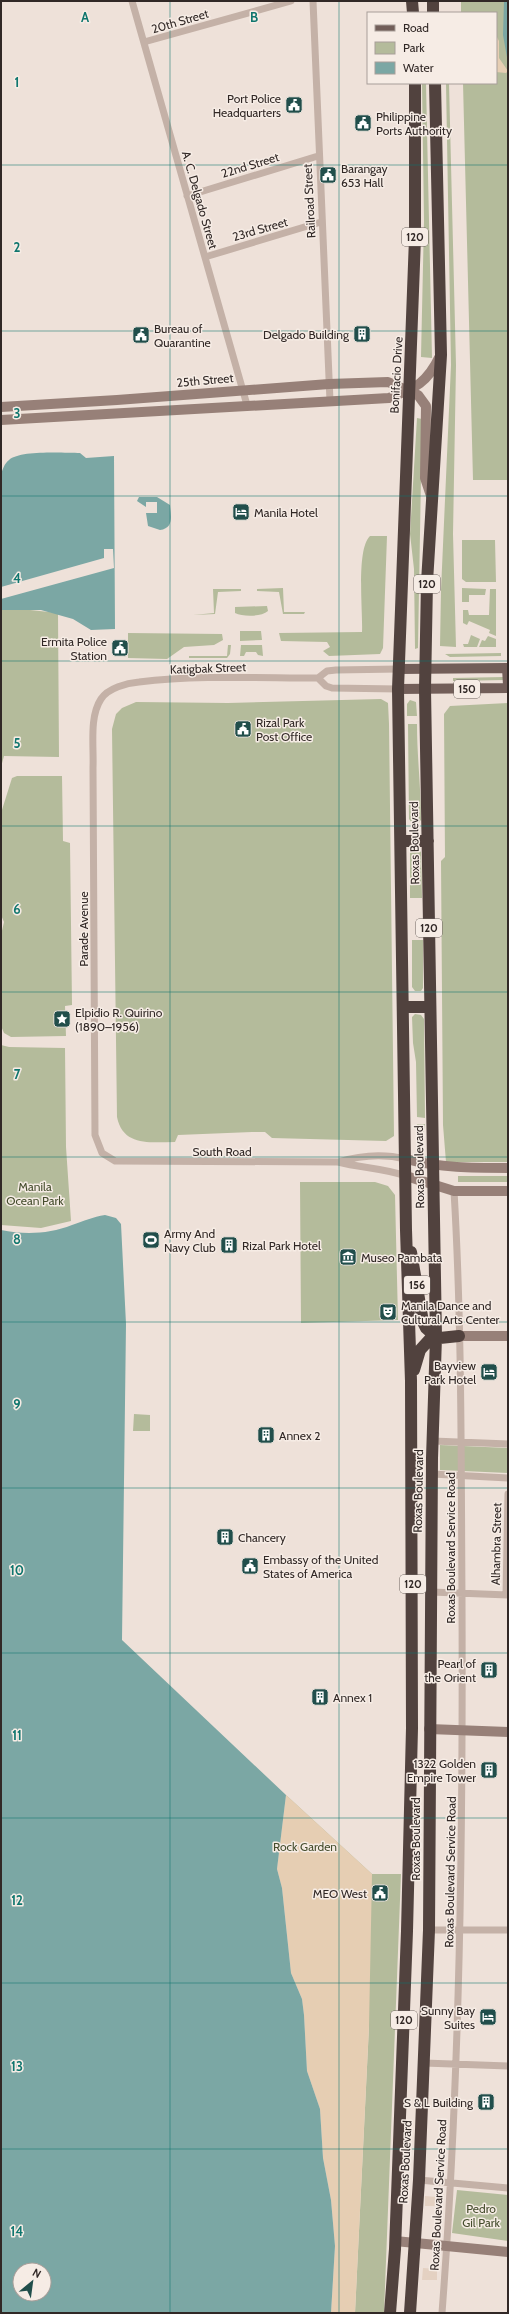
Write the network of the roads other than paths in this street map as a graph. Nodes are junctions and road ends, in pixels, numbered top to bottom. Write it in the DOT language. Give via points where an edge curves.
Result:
graph roads {
  1 [pos="132,1"];
  2 [pos="291,1"];
  3 [pos="313,1"];
  4 [pos="412,1"];
  5 [pos="433,1"];
  6 [pos="413,12"];
  7 [pos="434,12"];
  8 [pos="144,42"];
  9 [pos="415,84"];
  10 [pos="435,84"];
  11 [pos="318,156"];
  12 [pos="187,196"];
  13 [pos="320,222"];
  14 [pos="205,257"];
  15 [pos="441,355"];
  16 [pos="329,384"];
  17 [pos="243,390"];
  18 [pos="409,390"];
  19 [pos="133,399"];
  20 [pos="330,401"];
  21 [pos="247,405"];
  22 [pos="1,407"];
  23 [pos="134,413"];
  24 [pos="1,420"];
  25 [pos="432,499"];
  26 [pos="426,668"];
  27 [pos="507,668"];
  28 [pos="399,669"];
  29 [pos="318,678"];
  30 [pos="508,685"];
  31 [pos="508,688"];
  32 [pos="398,689"];
  33 [pos="425,689"];
  34 [pos="102,698"];
  35 [pos="401,841"];
  36 [pos="428,841"];
  37 [pos="404,1007"];
  38 [pos="430,1007"];
  39 [pos="107,1158"];
  40 [pos="406,1159"];
  41 [pos="338,1162"];
  42 [pos="432,1166"];
  43 [pos="508,1168"];
  44 [pos="406,1176"];
  45 [pos="433,1186"];
  46 [pos="454,1191"];
  47 [pos="508,1192"];
  48 [pos="406,1230"];
  49 [pos="459,1336"];
  50 [pos="508,1336"];
  51 [pos="436,1337"];
  52 [pos="412,1381"];
  53 [pos="433,1441"];
  54 [pos="462,1442"];
  55 [pos="508,1444"];
  56 [pos="432,1474"];
  57 [pos="461,1476"];
  58 [pos="508,1478"];
  59 [pos="508,1494"];
  60 [pos="431,1592"];
  61 [pos="462,1593"];
  62 [pos="507,1595"];
  63 [pos="429,1729"];
  64 [pos="463,1730"];
  65 [pos="508,1732"];
  66 [pos="429,1930"];
  67 [pos="460,1930"];
  68 [pos="508,1930"];
  69 [pos="424,2063"];
  70 [pos="455,2064"];
  71 [pos="508,2066"];
  72 [pos="418,2180"];
  73 [pos="451,2182"];
  74 [pos="508,2188"];
  75 [pos="395,2242"];
  76 [pos="414,2243"];
  77 [pos="447,2247"];
  78 [pos="508,2252"];
  79 [pos="390,2313"];
  80 [pos="410,2313"];
  81 [pos="442,2313"];
  1 -- 8 [label="street, A. C. Delgado Street"];
  2 -- 8 [label="street, 20th Street"];
  3 -- 11 [label="street, Railroad Street"];
  4 -- 6 [label="highway"];
  5 -- 7 [label="highway"];
  8 -- 12 [label="street, A. C. Delgado Street"];
  9 -- 18 [label="highway, Bonifacio Drive / 120" via="415,238"];
  10 -- 15 [label="highway, 120"];
  11 -- 12 [label="street, 22nd Street"];
  11 -- 13 [label="street, Railroad Street"];
  12 -- 14 [label="street, A. C. Delgado Street"];
  13 -- 14 [label="street, 23rd Street"];
  13 -- 16 [label="street, Railroad Street" via="326,288"];
  14 -- 17 [label="street, A. C. Delgado Street"];
  15 -- 18 [label="street" via="424,382"];
  15 -- 25 [label="highway, 120"];
  16 -- 17 [label="street, 25th Street"];
  16 -- 18 [label="street, 25th Street" via="388,382"];
  16 -- 20 [label="street, Railroad Street"];
  17 -- 19 [label="street, 25th Street"];
  17 -- 21 [label="street, A. C. Delgado Street"];
  18 -- 20 [label="street" via="389,398"];
  18 -- 25 [label="street, 25th Street" via="418,394 426,406 425,478"];
  18 -- 28 [label="highway, Bonifacio Drive / 120"];
  19 -- 22 [label="street, 25th Street"];
  19 -- 23 [label="street"];
  20 -- 21 [label="street"];
  21 -- 23 [label="street"];
  23 -- 24 [label="street"];
  25 -- 26 [label="highway, 120" via="427,582"];
  26 -- 27 [label="main road, 150"];
  26 -- 28 [label="main road, 150"];
  26 -- 33 [label="highway, Roxas Boulevard / 120"];
  27 -- 30 [label="main road"];
  28 -- 29 [label="street, Katigbak Street" via="336,670 327,671"];
  28 -- 32 [label="highway, Roxas Boulevard / 120"];
  29 -- 32 [label="street" via="332,688"];
  29 -- 34 [label="street, Katigbak Street" via="138,682 113,690"];
  31 -- 33 [label="main road, 150"];
  32 -- 33 [label="main road, 150"];
  32 -- 35 [label="highway, Roxas Boulevard / 120"];
  33 -- 36 [label="highway, Roxas Boulevard / 120"];
  34 -- 39 [label="street, Parade Avenue" via="96,708 94,720 93,768 95,1135 97,1145"];
  35 -- 36 [label="highway"];
  35 -- 37 [label="highway, Roxas Boulevard / 120"];
  36 -- 38 [label="highway, Roxas Boulevard / 120"];
  37 -- 38 [label="highway"];
  37 -- 40 [label="highway, Roxas Boulevard / 120"];
  38 -- 42 [label="highway, Roxas Boulevard / 120"];
  39 -- 41 [label="street, South Road" via="127,1162"];
  40 -- 41 [label="street, South Road" via="388,1155 356,1157"];
  40 -- 42 [label="street"];
  40 -- 44 [label="highway, Roxas Boulevard / 120"];
  41 -- 44 [label="street, South Road" via="356,1167 389,1170"];
  42 -- 43 [label="street"];
  42 -- 45 [label="highway, Roxas Boulevard / 120"];
  44 -- 45 [label="street"];
  44 -- 48 [label="highway, Roxas Boulevard / 120"];
  45 -- 46 [label="street"];
  45 -- 51 [label="highway, Roxas Boulevard / 120"];
  46 -- 47 [label="street"];
  46 -- 49 [label="street, Roxas Boulevard Service Road"];
  48 -- 51 [label="highway, 156" via="416,1269 423,1322"];
  48 -- 52 [label="highway, Roxas Boulevard / 120"];
  49 -- 50 [label="street"];
  49 -- 51 [label="highway"];
  49 -- 54 [label="street, Roxas Boulevard Service Road"];
  51 -- 52 [label="highway" via="430,1339 420,1350"];
  51 -- 53 [label="highway, Roxas Boulevard / 120"];
  52 -- 75 [label="highway, Roxas Boulevard / 120" via="412,1728"];
  53 -- 54 [label="street"];
  53 -- 56 [label="highway, Roxas Boulevard / 120"];
  54 -- 55 [label="street"];
  54 -- 57 [label="street, Roxas Boulevard Service Road"];
  56 -- 57 [label="street"];
  56 -- 60 [label="highway, Roxas Boulevard / 120"];
  57 -- 58 [label="street"];
  57 -- 61 [label="street, Roxas Boulevard Service Road"];
  59 -- 62 [label="street, Alhambra Street"];
  60 -- 61 [label="street"];
  60 -- 63 [label="highway, Roxas Boulevard / 120"];
  61 -- 62 [label="street"];
  61 -- 64 [label="street, Roxas Boulevard Service Road"];
  63 -- 64 [label="street"];
  63 -- 66 [label="highway, Roxas Boulevard / 120"];
  64 -- 65 [label="street"];
  64 -- 67 [label="street, Roxas Boulevard Service Road"];
  66 -- 67 [label="street"];
  66 -- 69 [label="highway, Roxas Boulevard / 120"];
  67 -- 68 [label="street"];
  67 -- 70 [label="street, Roxas Boulevard Service Road"];
  69 -- 70 [label="street"];
  69 -- 72 [label="highway, Roxas Boulevard / 120"];
  70 -- 71 [label="street"];
  70 -- 73 [label="street, Roxas Boulevard Service Road"];
  72 -- 73 [label="street"];
  72 -- 76 [label="highway, Roxas Boulevard / 120"];
  73 -- 74 [label="street"];
  73 -- 77 [label="street, Roxas Boulevard Service Road"];
  75 -- 76 [label="street"];
  75 -- 79 [label="highway, Roxas Boulevard / 120"];
  76 -- 77 [label="street"];
  76 -- 80 [label="highway, Roxas Boulevard / 120"];
  77 -- 78 [label="street"];
  77 -- 81 [label="street, Roxas Boulevard Service Road"];
}
